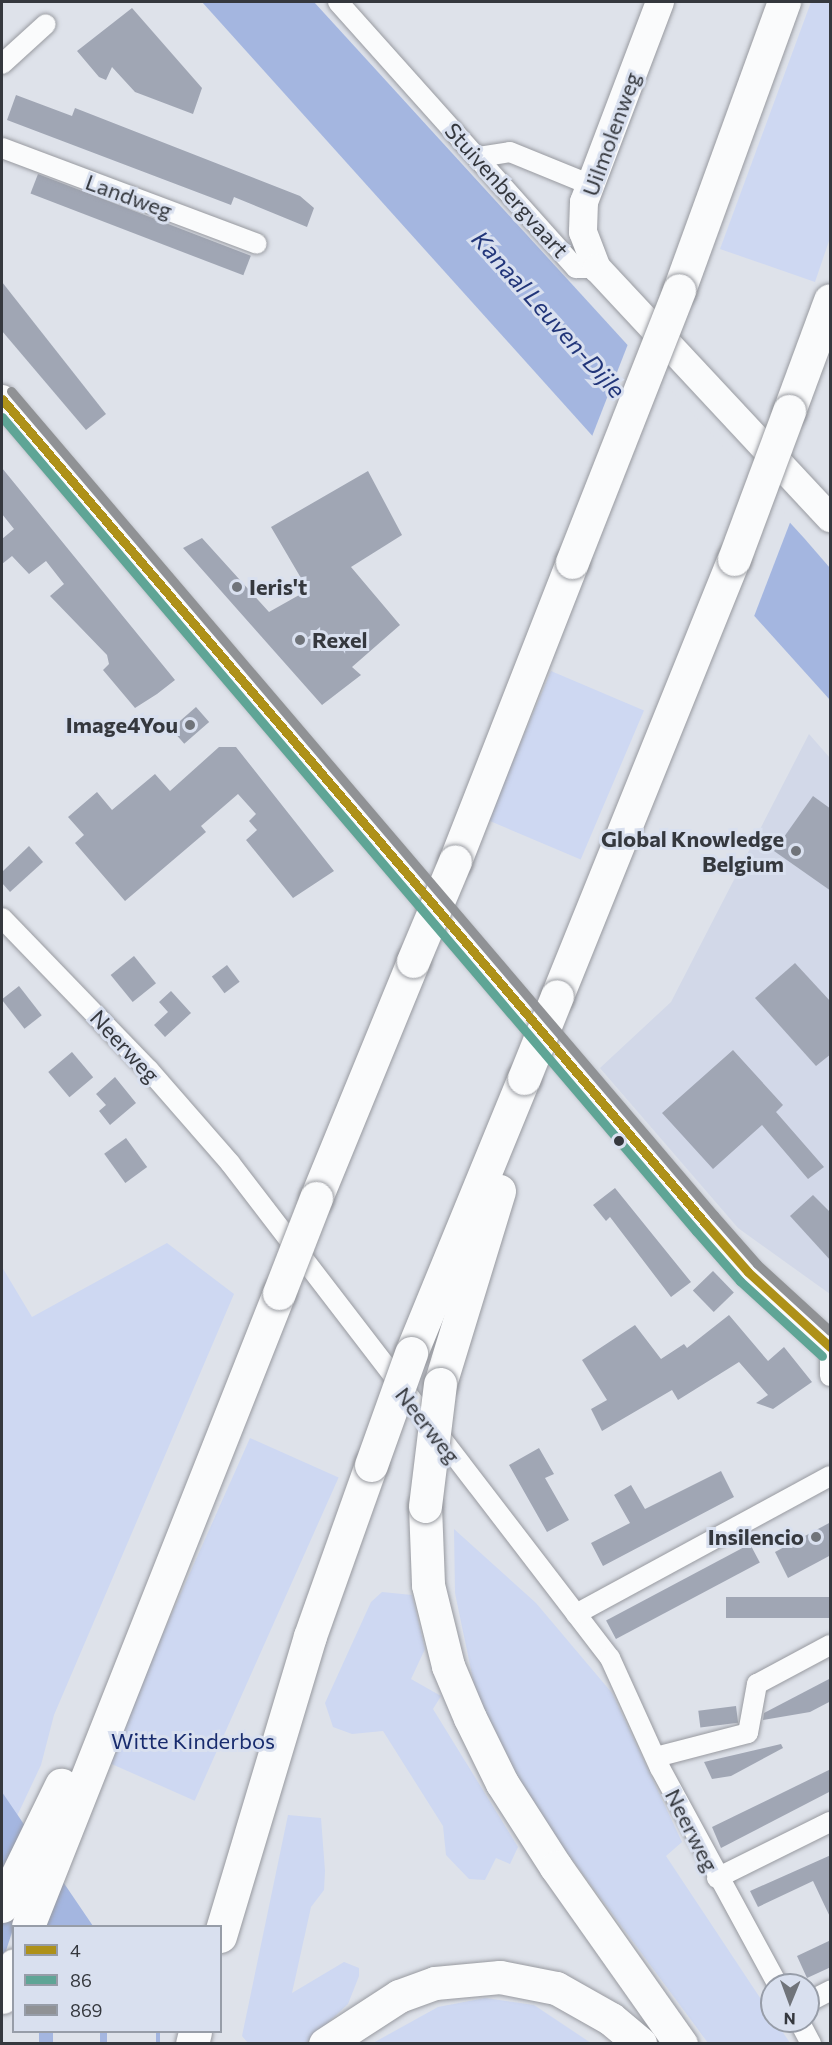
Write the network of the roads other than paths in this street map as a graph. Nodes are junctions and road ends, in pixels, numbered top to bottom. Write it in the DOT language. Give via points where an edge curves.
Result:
graph roads {
  1 [pos="338,2"];
  2 [pos="660,2"];
  3 [pos="784,2"];
  4 [pos="46,24"];
  5 [pos="2,64"];
  6 [pos="2,148"];
  7 [pos="479,158"];
  8 [pos="591,185"];
  9 [pos="257,244"];
  10 [pos="597,268"];
  11 [pos="831,300"];
  12 [pos="3,403"];
  13 [pos="831,518"];
  14 [pos="2,918"];
  15 [pos="504,1124"];
  16 [pos="830,1346"];
  17 [pos="831,1377"];
  18 [pos="831,1476"];
  19 [pos="576,1614"];
  20 [pos="831,1645"];
  21 [pos="656,1757"];
  22 [pos="74,1777"];
  23 [pos="831,1822"];
  24 [pos="717,1878"];
  25 [pos="2,1906"];
  26 [pos="28,1925"];
  27 [pos="222,1929"];
  28 [pos="12,1970"];
  29 [pos="771,1973"];
  30 [pos="2,1997"];
  31 [pos="325,2043"];
  32 [pos="640,2043"];
  33 [pos="681,2043"];
  1 -- 7 [label="street, Stuivenbergvaart"];
  2 -- 8 [label="main road, Uilmolenweg"];
  3 -- 22 [label="highway, bridge" via="679,290 455,861 104,1730"];
  4 -- 5 [label="street"];
  6 -- 9 [label="street, Landweg"];
  7 -- 8 [label="street" via="510,152"];
  7 -- 10 [label="street, Stuivenbergvaart" via="576,268"];
  8 -- 10 [label="main road, Uilmolenweg" via="583,232"];
  10 -- 13 [label="main road, Stuivenbergvaart"];
  11 -- 15 [label="highway, bridge" via="674,713"];
  12 -- 16 [label="main road" via="705,1223"];
  14 -- 19 [label="street, Neerweg" via="149,1070 230,1163"];
  15 -- 27 [label="highway, bridge" via="411,1353 310,1636"];
  15 -- 33 [label="highway, bridge" via="504,1178 440,1384 425,1506 428,1585 448,1666 502,1783"];
  16 -- 17 [label="street"];
  18 -- 19 [label="street"];
  19 -- 21 [label="street, Neerweg" via="610,1658"];
  20 -- 21 [label="street" via="757,1684 748,1733"];
  21 -- 24 [label="street, Neerweg"];
  22 -- 25 [label="highway"];
  22 -- 26 [label="highway"];
  23 -- 24 [label="street"];
  24 -- 29 [label="street, Neerweg"];
  28 -- 30 [label="highway"];
  31 -- 32 [label="highway" via="399,1996 435,1983 500,1977 556,1988 611,2019"];
}
